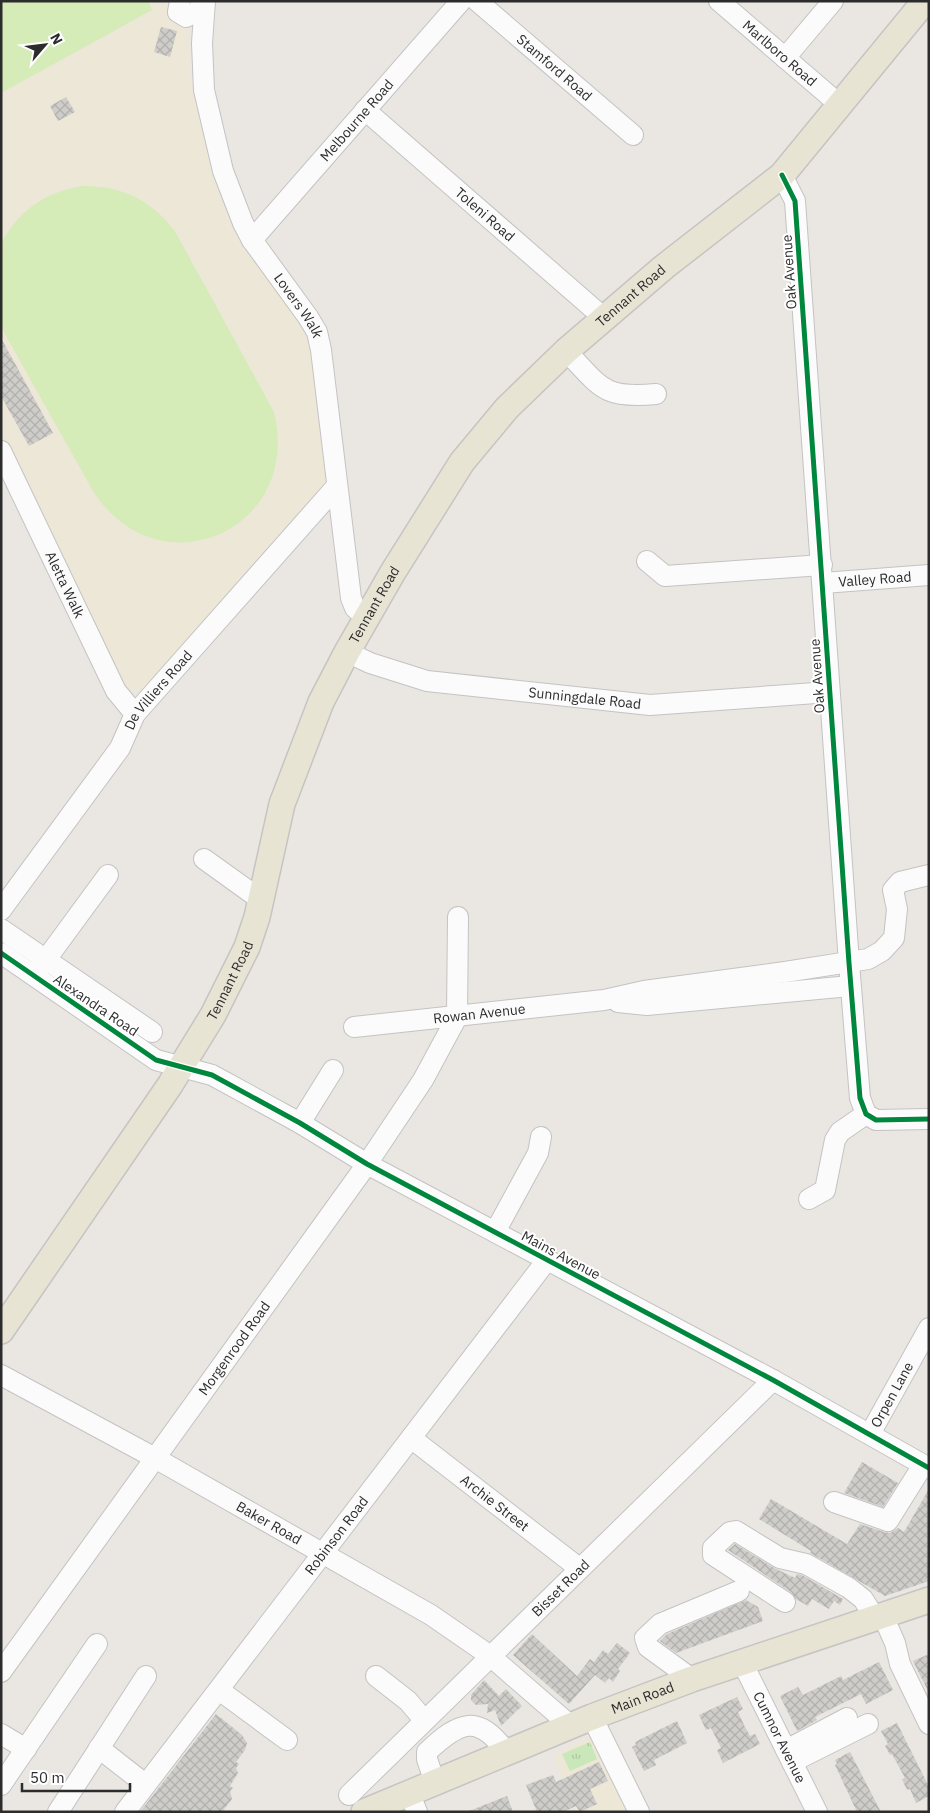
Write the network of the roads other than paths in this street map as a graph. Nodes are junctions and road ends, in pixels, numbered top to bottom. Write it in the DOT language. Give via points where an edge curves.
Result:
graph roads {
  1 [pos="180,1"];
  2 [pos="204,1"];
  3 [pos="461,1"];
  4 [pos="477,1"];
  5 [pos="719,1"];
  6 [pos="833,1"];
  7 [pos="925,1"];
  8 [pos="785,58"];
  9 [pos="840,105"];
  10 [pos="365,110"];
  11 [pos="633,135"];
  12 [pos="782,175"];
  13 [pos="252,240"];
  14 [pos="604,318"];
  15 [pos="566,351"];
  16 [pos="656,394"];
  17 [pos="1,451"];
  18 [pos="336,487"];
  19 [pos="647,561"];
  20 [pos="822,574"];
  21 [pos="929,575"];
  22 [pos="367,618"];
  23 [pos="347,652"];
  24 [pos="829,692"];
  25 [pos="135,714"];
  26 [pos="204,859"];
  27 [pos="929,874"];
  28 [pos="108,875"];
  29 [pos="261,900"];
  30 [pos="1,910"];
  31 [pos="458,918"];
  32 [pos="1,929"];
  33 [pos="25,946"];
  34 [pos="8,958"];
  35 [pos="46,959"];
  36 [pos="848,963"];
  37 [pos="34,977"];
  38 [pos="850,986"];
  39 [pos="604,1000"];
  40 [pos="112,1005"];
  41 [pos="457,1017"];
  42 [pos="101,1023"];
  43 [pos="354,1027"];
  44 [pos="152,1032"];
  45 [pos="181,1068"];
  46 [pos="332,1070"];
  47 [pos="866,1114"];
  48 [pos="929,1119"];
  49 [pos="300,1122"];
  50 [pos="541,1137"];
  51 [pos="367,1164"];
  52 [pos="809,1199"];
  53 [pos="495,1232"];
  54 [pos="547,1260"];
  55 [pos="929,1328"];
  56 [pos="1,1331"];
  57 [pos="1,1375"];
  58 [pos="773,1380"];
  59 [pos="870,1434"];
  60 [pos="411,1438"];
  61 [pos="154,1458"];
  62 [pos="926,1467"];
  63 [pos="834,1502"];
  64 [pos="323,1554"];
  65 [pos="579,1568"];
  66 [pos="739,1591"];
  67 [pos="929,1600"];
  68 [pos="786,1602"];
  69 [pos="879,1617"];
  70 [pos="97,1644"];
  71 [pos="489,1656"];
  72 [pos="742,1662"];
  73 [pos="1,1672"];
  74 [pos="146,1676"];
  75 [pos="376,1676"];
  76 [pos="692,1679"];
  77 [pos="219,1690"];
  78 [pos="846,1718"];
  79 [pos="424,1720"];
  80 [pos="582,1722"];
  81 [pos="868,1724"];
  82 [pos="929,1724"];
  83 [pos="1,1734"];
  84 [pos="288,1740"];
  85 [pos="99,1748"];
  86 [pos="26,1749"];
  87 [pos="507,1753"];
  88 [pos="789,1756"];
  89 [pos="435,1783"];
  90 [pos="145,1784"];
  91 [pos="1,1785"];
  92 [pos="356,1803"];
  93 [pos="414,1803"];
  94 [pos="638,1811"];
  95 [pos="58,1812"];
  96 [pos="125,1812"];
  97 [pos="816,1812"];
  1 -- 2 [label="street" via="178,12 186,17 197,12"];
  2 -- 13 [label="street, Lovers Walk" via="204,90 223,171"];
  3 -- 10 [label="street, Melbourne Road"];
  4 -- 11 [label="street, Stamford Road"];
  5 -- 8 [label="street, Marlboro Road"];
  6 -- 8 [label="street"];
  7 -- 9 [label="main road, Tennant Road"];
  8 -- 9 [label="street, Marlboro Road"];
  9 -- 12 [label="main road, Tennant Road"];
  10 -- 13 [label="street, Melbourne Road"];
  10 -- 14 [label="street, Toleni Road"];
  12 -- 14 [label="main road, Tennant Road"];
  12 -- 20 [label="street, Oak Avenue" via="795,201"];
  13 -- 18 [label="street, Lovers Walk" via="317,332 326,378"];
  14 -- 15 [label="main road, Tennant Road"];
  15 -- 16 [label="street" via="606,391 628,397"];
  15 -- 22 [label="main road, Tennant Road" via="507,408 462,462"];
  17 -- 25 [label="street, Aletta Walk" via="116,691"];
  18 -- 22 [label="street, Lovers Walk" via="351,598 355,608"];
  18 -- 25 [label="street, De Villiers Road"];
  19 -- 20 [label="street, Valley Road" via="665,576"];
  20 -- 21 [label="street, Valley Road"];
  20 -- 24 [label="street, Oak Avenue"];
  22 -- 23 [label="main road, Tennant Road"];
  23 -- 24 [label="street, Sunningdale Road" via="370,664 427,681 650,705"];
  23 -- 29 [label="main road, Tennant Road" via="321,702 289,782"];
  24 -- 36 [label="street, Oak Avenue"];
  25 -- 30 [label="street, De Villiers Road" via="120,748"];
  26 -- 29 [label="street"];
  27 -- 36 [label="street, Rowan Avenue" via="900,882 894,890 897,909 894,938 882,951 868,959"];
  28 -- 35 [label="street"];
  29 -- 45 [label="main road, Tennant Road" via="248,947"];
  31 -- 41 [label="street"];
  32 -- 33 [label="street"];
  33 -- 34 [label="street"];
  33 -- 35 [label="street"];
  34 -- 37 [label="street, Alexandra Road"];
  35 -- 37 [label="street"];
  35 -- 40 [label="street"];
  36 -- 38 [label="street, Oak Avenue"];
  36 -- 39 [label="street, Rowan Avenue" via="644,991"];
  37 -- 42 [label="street, Alexandra Road"];
  38 -- 39 [label="street, Rowan Avenue" via="647,1005"];
  38 -- 47 [label="street, Oak Avenue" via="860,1098"];
  39 -- 41 [label="street, Rowan Avenue"];
  40 -- 42 [label="street"];
  40 -- 44 [label="street"];
  41 -- 43 [label="street, Rowan Avenue"];
  41 -- 51 [label="street, Morgenrood Road" via="424,1080"];
  42 -- 45 [label="street, Alexandra Road" via="156,1060"];
  45 -- 49 [label="street, Mains Avenue" via="206,1072"];
  45 -- 56 [label="main road, Tennant Road"];
  46 -- 49 [label="street"];
  47 -- 48 [label="street" via="883,1121"];
  47 -- 52 [label="street" via="840,1132 825,1190"];
  49 -- 51 [label="street, Mains Avenue"];
  50 -- 53 [label="street" via="538,1152"];
  51 -- 53 [label="street, Mains Avenue"];
  51 -- 61 [label="street, Morgenrood Road"];
  53 -- 54 [label="street, Mains Avenue"];
  54 -- 58 [label="street, Mains Avenue"];
  54 -- 60 [label="street, Robinson Road"];
  55 -- 59 [label="street, Orpen Lane"];
  57 -- 61 [label="street, Baker Road"];
  58 -- 59 [label="street, Mains Avenue"];
  58 -- 65 [label="street, Bisset Road"];
  59 -- 62 [label="street, Mains Avenue"];
  60 -- 64 [label="street, Robinson Road"];
  60 -- 65 [label="street, Archie Street"];
  61 -- 64 [label="street, Baker Road"];
  61 -- 73 [label="street, Morgenrood Road"];
  62 -- 63 [label="street" via="888,1521"];
  64 -- 71 [label="street, Baker Road" via="431,1615"];
  64 -- 77 [label="street, Robinson Road"];
  65 -- 71 [label="street, Bisset Road"];
  66 -- 76 [label="street" via="660,1624 645,1638 648,1647"];
  67 -- 69 [label="main road, Main Road"];
  68 -- 69 [label="street" via="713,1555 713,1548 730,1532 736,1532 780,1558 806,1564 849,1588"];
  69 -- 72 [label="main road, Main Road"];
  69 -- 82 [label="street" via="895,1643 900,1664"];
  70 -- 86 [label="street"];
  71 -- 79 [label="street, Bisset Road"];
  71 -- 80 [label="street, Baker Road"];
  72 -- 76 [label="main road, Main Road"];
  72 -- 88 [label="street, Cumnor Avenue"];
  74 -- 85 [label="street"];
  75 -- 79 [label="street" via="408,1701"];
  76 -- 80 [label="main road, Main Road"];
  77 -- 84 [label="street"];
  77 -- 90 [label="street, Robinson Road"];
  78 -- 88 [label="street"];
  79 -- 92 [label="street, Bisset Road"];
  80 -- 87 [label="main road, Main Road"];
  80 -- 94 [label="street"];
  81 -- 88 [label="street"];
  83 -- 86 [label="street"];
  85 -- 90 [label="street"];
  85 -- 95 [label="street"];
  86 -- 91 [label="street"];
  87 -- 89 [label="main road, Main Road"];
  87 -- 89 [label="street" via="479,1726 464,1725 440,1739 427,1752"];
  88 -- 97 [label="street, Cumnor Avenue"];
  89 -- 93 [label="main road, Main Road"];
  90 -- 96 [label="street, Robinson Road"];
  92 -- 93 [label="main road, Main Road"];
}
